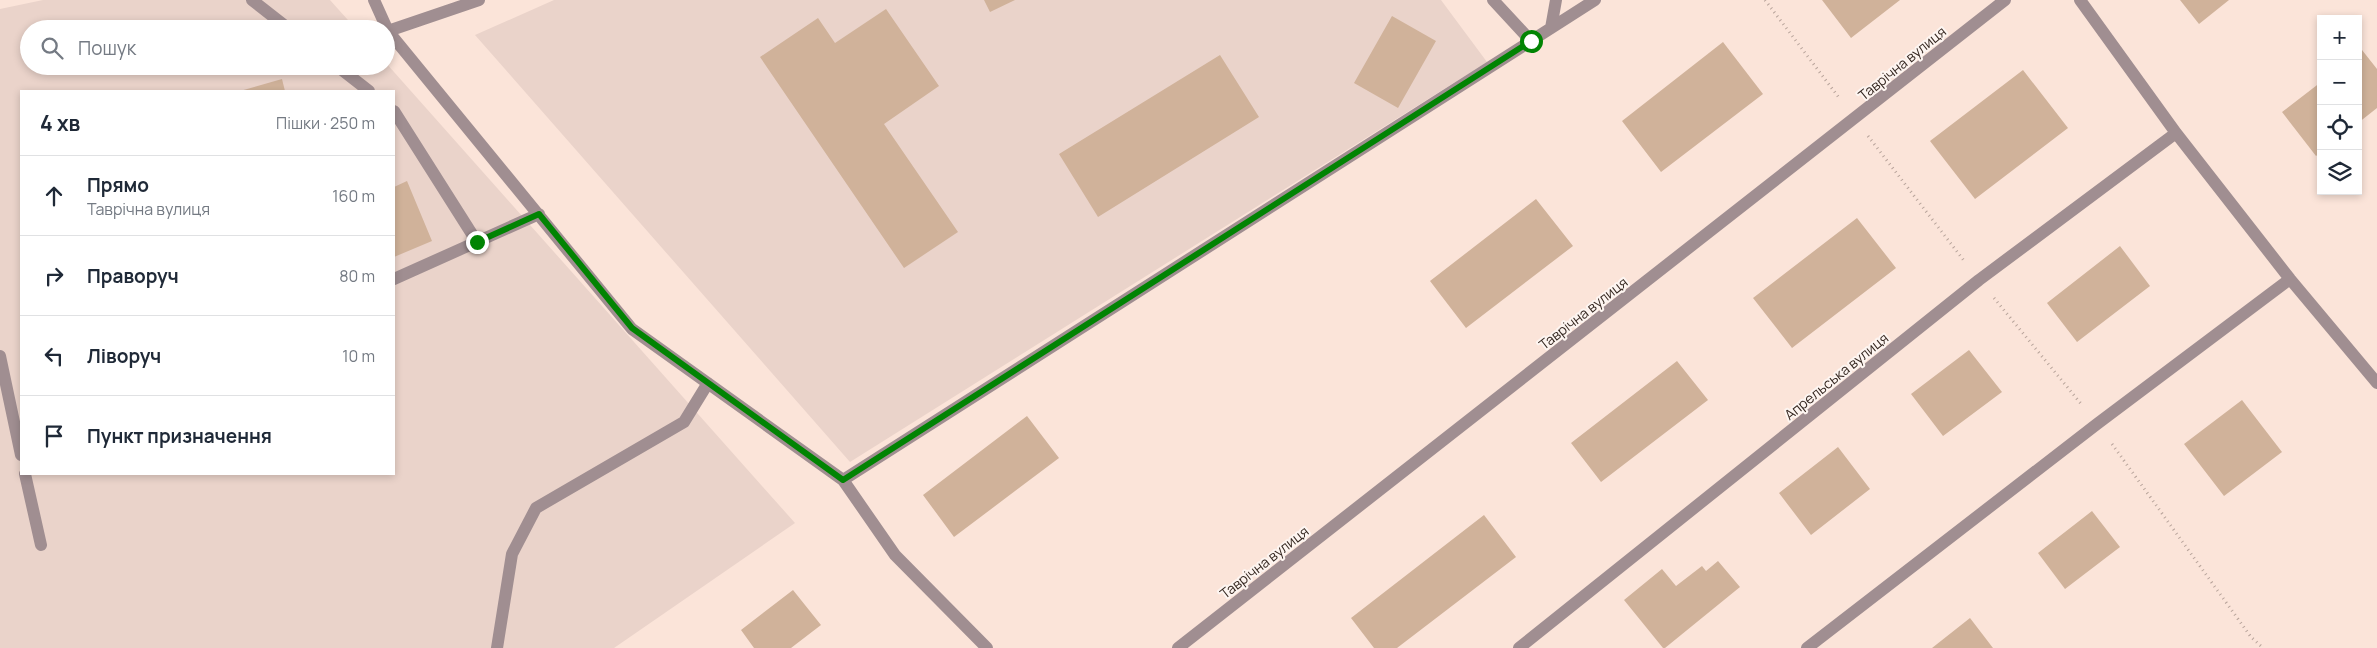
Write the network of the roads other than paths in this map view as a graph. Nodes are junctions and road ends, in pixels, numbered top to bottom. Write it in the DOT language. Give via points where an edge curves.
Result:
graph roads {
  1 [pos="252,0"];
  2 [pos="374,0"];
  3 [pos="479,0"];
  4 [pos="1493,0"];
  5 [pos="1556,0"];
  6 [pos="1595,0"];
  7 [pos="2005,0"];
  8 [pos="2080,0"];
  9 [pos="278,20"];
  10 [pos="383,20"];
  11 [pos="395,28"];
  12 [pos="1551,28"];
  13 [pos="395,39"];
  14 [pos="1531,41"];
  15 [pos="348,75"];
  16 [pos="367,90"];
  17 [pos="395,113"];
  18 [pos="2176,133"];
  19 [pos="539,214"];
  20 [pos="477,242"];
  21 [pos="395,279"];
  22 [pos="2290,279"];
  23 [pos="0,356"];
  24 [pos="708,383"];
  25 [pos="2377,383"];
  26 [pos="20,450"];
  27 [pos="25,475"];
  28 [pos="843,480"];
  29 [pos="40,545"];
  30 [pos="497,648"];
  31 [pos="987,648"];
  32 [pos="1178,648"];
  33 [pos="1519,648"];
  34 [pos="1807,648"];
  1 -- 9 [label="street"];
  2 -- 10 [label="street"];
  3 -- 11 [label="street"];
  4 -- 14 [label="street"];
  5 -- 12 [label="street"];
  6 -- 12 [label="street"];
  7 -- 32 [label="street, Таврічна вулиця"];
  8 -- 18 [label="street"];
  12 -- 14 [label="street"];
  13 -- 19 [label="street"];
  14 -- 28 [label="street"];
  15 -- 16 [label="street"];
  17 -- 20 [label="street"];
  18 -- 22 [label="street"];
  18 -- 33 [label="street, Апрельська вулиця" via="1979,280"];
  19 -- 20 [label="street"];
  19 -- 24 [label="street" via="632,328"];
  20 -- 21 [label="street"];
  22 -- 25 [label="street"];
  22 -- 34 [label="street"];
  23 -- 26 [label="street"];
  24 -- 28 [label="street"];
  24 -- 30 [label="street" via="684,422 536,508 512,554"];
  27 -- 29 [label="street"];
  28 -- 31 [label="street" via="895,555"];
}
